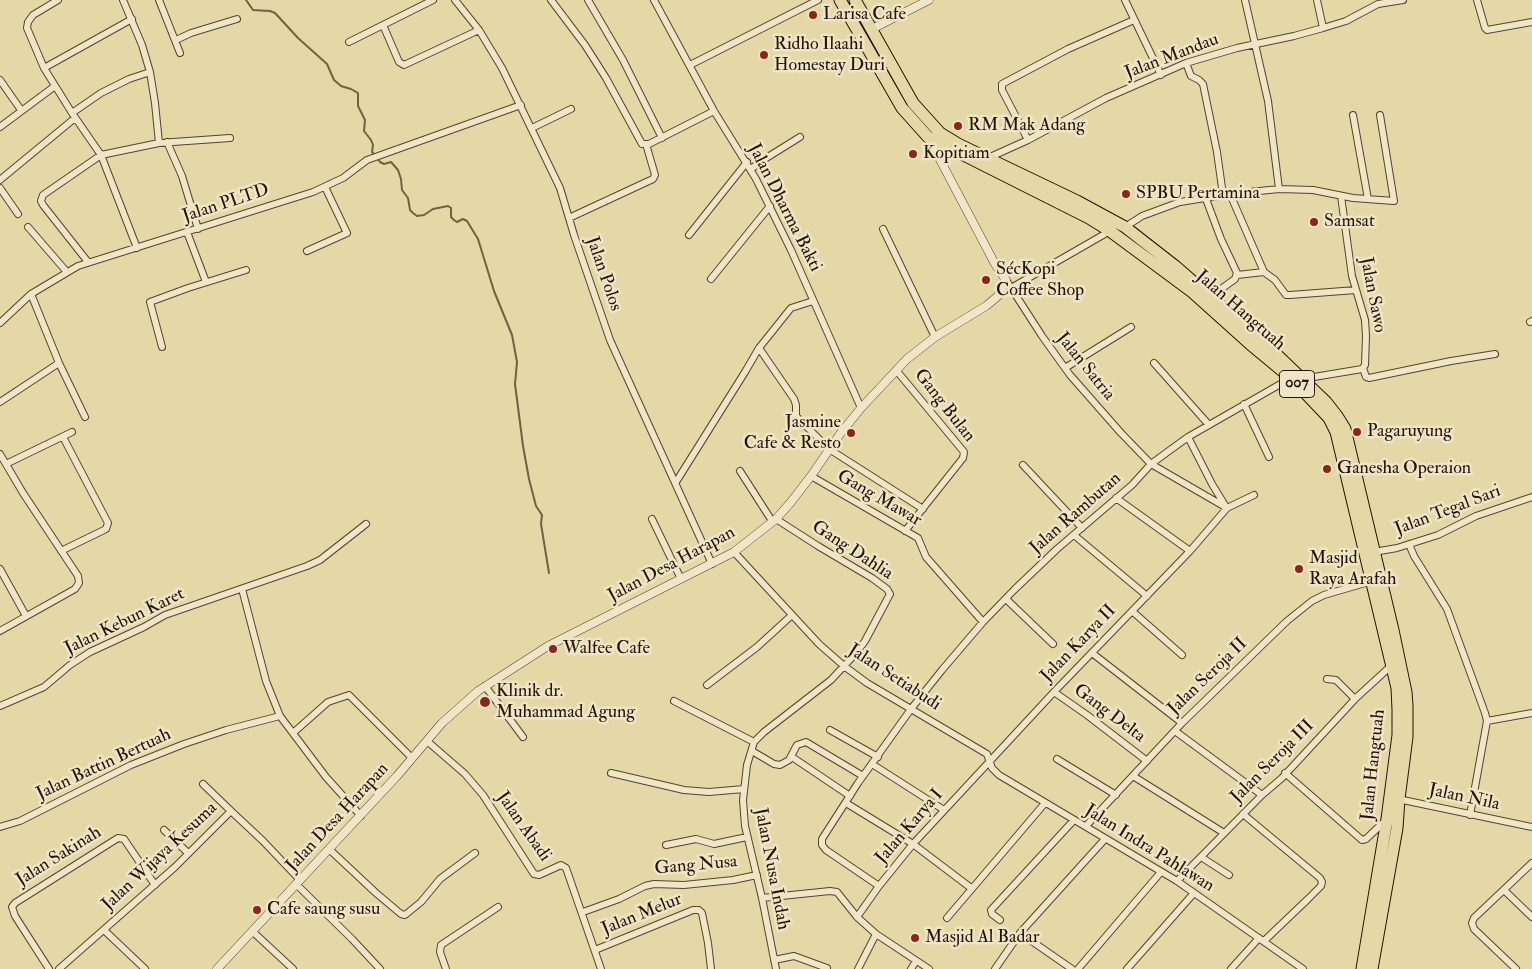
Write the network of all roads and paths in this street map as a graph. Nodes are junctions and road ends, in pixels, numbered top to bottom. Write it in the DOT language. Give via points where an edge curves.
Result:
graph roads {
  1 [pos="58,0"];
  2 [pos="124,0"];
  3 [pos="159,0"];
  4 [pos="434,0"];
  5 [pos="455,0"];
  6 [pos="551,0"];
  7 [pos="588,0"];
  8 [pos="654,0"];
  9 [pos="818,0"];
  10 [pos="840,0"];
  11 [pos="855,0"];
  12 [pos="929,0"];
  13 [pos="1125,0"];
  14 [pos="1245,0"];
  15 [pos="1317,0"];
  16 [pos="1403,0"];
  17 [pos="1478,0"];
  18 [pos="1377,2"];
  19 [pos="132,19"];
  20 [pos="237,19"];
  21 [pos="1134,20"];
  22 [pos="1532,22"];
  23 [pos="383,25"];
  24 [pos="1323,28"];
  25 [pos="872,29"];
  26 [pos="479,30"];
  27 [pos="176,40"];
  28 [pos="348,42"];
  29 [pos="1256,45"];
  30 [pos="180,53"];
  31 [pos="1186,63"];
  32 [pos="690,65"];
  33 [pos="44,68"];
  34 [pos="150,72"];
  35 [pos="1161,75"];
  36 [pos="0,80"];
  37 [pos="55,86"];
  38 [pos="521,105"];
  39 [pos="571,109"];
  40 [pos="21,110"];
  41 [pos="714,111"];
  42 [pos="1353,115"];
  43 [pos="1380,115"];
  44 [pos="74,116"];
  45 [pos="0,127"];
  46 [pos="532,128"];
  47 [pos="800,137"];
  48 [pos="928,137"];
  49 [pos="230,138"];
  50 [pos="662,138"];
  51 [pos="1028,140"];
  52 [pos="167,142"];
  53 [pos="159,143"];
  54 [pos="646,144"];
  55 [pos="101,155"];
  56 [pos="988,158"];
  57 [pos="747,162"];
  58 [pos="751,169"];
  59 [pos="0,180"];
  60 [pos="325,186"];
  61 [pos="0,188"];
  62 [pos="1279,189"];
  63 [pos="1227,195"];
  64 [pos="1341,196"];
  65 [pos="1206,199"];
  66 [pos="1368,199"];
  67 [pos="770,206"];
  68 [pos="18,214"];
  69 [pos="569,218"];
  70 [pos="28,227"];
  71 [pos="1125,227"];
  72 [pos="198,229"];
  73 [pos="883,229"];
  74 [pos="1110,230"];
  75 [pos="187,232"];
  76 [pos="689,235"];
  77 [pos="137,248"];
  78 [pos="307,252"];
  79 [pos="88,262"];
  80 [pos="246,270"];
  81 [pos="66,272"];
  82 [pos="1264,272"];
  83 [pos="1237,275"];
  84 [pos="711,279"];
  85 [pos="1006,280"];
  86 [pos="206,282"];
  87 [pos="1011,288"];
  88 [pos="1356,290"];
  89 [pos="31,294"];
  90 [pos="1210,297"];
  91 [pos="813,301"];
  92 [pos="0,312"];
  93 [pos="3,321"];
  94 [pos="1131,327"];
  95 [pos="935,337"];
  96 [pos="1253,341"];
  97 [pos="162,347"];
  98 [pos="759,348"];
  99 [pos="1495,354"];
  100 [pos="59,363"];
  101 [pos="1154,363"];
  102 [pos="1065,368"];
  103 [pos="1363,368"];
  104 [pos="896,370"];
  105 [pos="1297,378"];
  106 [pos="0,402"];
  107 [pos="1244,404"];
  108 [pos="861,408"];
  109 [pos="84,417"];
  110 [pos="1209,425"];
  111 [pos="72,432"];
  112 [pos="63,437"];
  113 [pos="1188,437"];
  114 [pos="829,450"];
  115 [pos="0,454"];
  116 [pos="1269,457"];
  117 [pos="6,464"];
  118 [pos="1152,464"];
  119 [pos="1023,465"];
  120 [pos="740,471"];
  121 [pos="811,476"];
  122 [pos="676,482"];
  123 [pos="1254,495"];
  124 [pos="1532,497"];
  125 [pos="1116,498"];
  126 [pos="1227,508"];
  127 [pos="923,509"];
  128 [pos="652,518"];
  129 [pos="774,520"];
  130 [pos="366,524"];
  131 [pos="1082,528"];
  132 [pos="905,531"];
  133 [pos="1074,535"];
  134 [pos="1409,544"];
  135 [pos="61,551"];
  136 [pos="1190,551"];
  137 [pos="734,552"];
  138 [pos="1374,552"];
  139 [pos="712,564"];
  140 [pos="0,569"];
  141 [pos="680,579"];
  142 [pos="1372,581"];
  143 [pos="242,589"];
  144 [pos="1146,596"];
  145 [pos="1006,599"];
  146 [pos="1132,611"];
  147 [pos="792,615"];
  148 [pos="26,616"];
  149 [pos="983,622"];
  150 [pos="0,631"];
  151 [pos="1388,631"];
  152 [pos="1053,644"];
  153 [pos="1092,653"];
  154 [pos="1182,655"];
  155 [pos="1392,665"];
  156 [pos="844,666"];
  157 [pos="1327,678"];
  158 [pos="707,685"];
  159 [pos="486,686"];
  160 [pos="1054,692"];
  161 [pos="1356,698"];
  162 [pos="674,701"];
  163 [pos="0,706"];
  164 [pos="911,709"];
  165 [pos="1532,713"];
  166 [pos="280,716"];
  167 [pos="1486,721"];
  168 [pos="1182,723"];
  169 [pos="830,730"];
  170 [pos="1175,731"];
  171 [pos="293,732"];
  172 [pos="523,737"];
  173 [pos="428,741"];
  174 [pos="754,742"];
  175 [pos="752,751"];
  176 [pos="985,753"];
  177 [pos="792,757"];
  178 [pos="878,757"];
  179 [pos="412,758"];
  180 [pos="1057,759"];
  181 [pos="990,760"];
  182 [pos="1147,761"];
  183 [pos="872,764"];
  184 [pos="611,773"];
  185 [pos="1285,773"];
  186 [pos="863,776"];
  187 [pos="1133,776"];
  188 [pos="203,784"];
  189 [pos="744,789"];
  190 [pos="1116,794"];
  191 [pos="1262,795"];
  192 [pos="850,796"];
  193 [pos="1394,798"];
  194 [pos="846,803"];
  195 [pos="1045,803"];
  196 [pos="231,810"];
  197 [pos="944,810"];
  198 [pos="1243,814"];
  199 [pos="1470,815"];
  200 [pos="360,816"];
  201 [pos="1387,819"];
  202 [pos="1074,820"];
  203 [pos="1086,826"];
  204 [pos="0,827"];
  205 [pos="1532,827"];
  206 [pos="164,830"];
  207 [pos="1224,833"];
  208 [pos="747,837"];
  209 [pos="1105,838"];
  210 [pos="913,844"];
  211 [pos="666,845"];
  212 [pos="330,849"];
  213 [pos="188,853"];
  214 [pos="475,853"];
  215 [pos="1201,857"];
  216 [pos="1532,864"];
  217 [pos="1161,872"];
  218 [pos="757,875"];
  219 [pos="1229,875"];
  220 [pos="1176,881"];
  221 [pos="298,882"];
  222 [pos="155,885"];
  223 [pos="879,886"];
  224 [pos="972,888"];
  225 [pos="1504,890"];
  226 [pos="1194,893"];
  227 [pos="762,898"];
  228 [pos="498,907"];
  229 [pos="583,912"];
  230 [pos="857,917"];
  231 [pos="1532,917"];
  232 [pos="947,918"];
  233 [pos="1000,920"];
  234 [pos="104,930"];
  235 [pos="252,931"];
  236 [pos="1020,933"];
  237 [pos="876,934"];
  238 [pos="1261,939"];
  239 [pos="595,950"];
  240 [pos="774,960"];
  241 [pos="916,961"];
  242 [pos="827,968"];
  243 [pos="1301,968"];
  244 [pos="49,969"];
  245 [pos="58,969"];
  246 [pos="145,969"];
  247 [pos="217,969"];
  248 [pos="293,969"];
  249 [pos="380,969"];
  250 [pos="446,969"];
  251 [pos="601,969"];
  252 [pos="711,969"];
  253 [pos="776,969"];
  254 [pos="858,969"];
  255 [pos="911,969"];
  256 [pos="929,969"];
  257 [pos="995,969"];
  258 [pos="1072,969"];
  259 [pos="1078,969"];
  260 [pos="1127,969"];
  261 [pos="1231,969"];
  262 [pos="1362,969"];
  263 [pos="1372,969"];
  264 [pos="1516,969"];
  1 -- 33 [label="street" via="33,15 28,22 28,33"];
  2 -- 19 [label="street"];
  3 -- 27 [label="street"];
  4 -- 23 [label="street"];
  5 -- 26 [label="street, Jalan Polos"];
  6 -- 54 [label="street" via="585,45 640,142"];
  7 -- 50 [label="street"];
  8 -- 32 [label="street, Jalan Dharma Bakti"];
  9 -- 32 [label="street"];
  10 -- 48 [label="highway, Jalan Hangtuah / 007" via="902,108"];
  11 -- 25 [label="highway, Jalan Hangtuah / 007"];
  12 -- 25 [label="street"];
  13 -- 21 [label="street"];
  14 -- 29 [label="street"];
  15 -- 24 [label="street"];
  16 -- 18 [label="street, Jalan Mandau"];
  17 -- 22 [label="street" via="1487,30"];
  18 -- 24 [label="street, Jalan Mandau" via="1346,21"];
  19 -- 33 [label="street"];
  19 -- 34 [label="street"];
  20 -- 27 [label="street"];
  21 -- 35 [label="street"];
  21 -- 51 [label="street" via="1002,84 1002,90"];
  23 -- 26 [label="street" via="399,62 404,65"];
  23 -- 28 [label="street"];
  24 -- 29 [label="street, Jalan Mandau"];
  25 -- 56 [label="highway, Jalan Hangtuah / 007" via="913,103 940,133"];
  26 -- 38 [label="street, Jalan Polos"];
  27 -- 30 [label="street"];
  29 -- 31 [label="street, Jalan Mandau"];
  29 -- 62 [label="street" via="1268,102"];
  31 -- 35 [label="street, Jalan Mandau"];
  31 -- 63 [label="street" via="1190,74 1202,84"];
  32 -- 41 [label="street, Jalan Dharma Bakti"];
  33 -- 37 [label="street"];
  34 -- 44 [label="street" via="129,78 101,93"];
  34 -- 53 [label="street"];
  35 -- 51 [label="street, Jalan Mandau" via="1106,98"];
  36 -- 40 [label="street"];
  37 -- 40 [label="street"];
  37 -- 44 [label="street"];
  38 -- 46 [label="street, Jalan Polos"];
  38 -- 60 [label="street, Jalan PLTD" via="367,160 344,178"];
  39 -- 46 [label="street"];
  40 -- 45 [label="street"];
  41 -- 50 [label="street"];
  41 -- 57 [label="street, Jalan Dharma Bakti"];
  42 -- 66 [label="street"];
  43 -- 66 [label="street" via="1394,201"];
  44 -- 55 [label="street"];
  44 -- 59 [label="street"];
  46 -- 69 [label="street, Jalan Polos" via="560,188"];
  47 -- 58 [label="street"];
  48 -- 74 [label="highway, Jalan Hangtuah / 007"];
  48 -- 85 [label="street"];
  49 -- 52 [label="street"];
  50 -- 54 [label="street"];
  51 -- 56 [label="street, Jalan Mandau"];
  52 -- 53 [label="street"];
  52 -- 72 [label="street" via="182,176"];
  53 -- 55 [label="street"];
  54 -- 69 [label="street" via="655,175 653,179"];
  55 -- 77 [label="street"];
  55 -- 79 [label="street" via="49,190 40,200"];
  56 -- 71 [label="highway, Jalan Hangtuah / 007"];
  57 -- 58 [label="street, Jalan Dharma Bakti"];
  57 -- 76 [label="street"];
  58 -- 67 [label="street, Jalan Dharma Bakti"];
  60 -- 72 [label="street, Jalan PLTD"];
  60 -- 78 [label="street" via="347,233"];
  61 -- 68 [label="street"];
  62 -- 63 [label="street"];
  62 -- 64 [label="street" via="1313,190"];
  63 -- 65 [label="street"];
  63 -- 82 [label="street"];
  64 -- 66 [label="street"];
  64 -- 88 [label="street, Jalan Sawo"];
  65 -- 71 [label="street" via="1161,208"];
  65 -- 83 [label="street"];
  67 -- 84 [label="street"];
  67 -- 91 [label="street, Jalan Dharma Bakti"];
  69 -- 122 [label="street, Jalan Polos" via="610,340"];
  70 -- 81 [label="street"];
  71 -- 90 [label="highway, Jalan Hangtuah / 007"];
  72 -- 75 [label="street, Jalan PLTD"];
  73 -- 95 [label="street"];
  74 -- 87 [label="street"];
  74 -- 96 [label="highway, Jalan Hangtuah / 007"];
  75 -- 77 [label="street, Jalan PLTD"];
  75 -- 86 [label="street"];
  77 -- 79 [label="street, Jalan PLTD"];
  79 -- 81 [label="street, Jalan PLTD"];
  80 -- 86 [label="street"];
  81 -- 89 [label="street, Jalan PLTD"];
  82 -- 83 [label="street"];
  82 -- 88 [label="street" via="1286,295"];
  83 -- 90 [label="street"];
  85 -- 87 [label="street, Jalan Satria"];
  85 -- 95 [label="street, Jalan Desa Harapan" via="993,301"];
  86 -- 97 [label="street" via="150,302"];
  87 -- 102 [label="street, Jalan Satria"];
  88 -- 103 [label="street, Jalan Sawo" via="1365,320 1366,366"];
  89 -- 93 [label="street, Jalan PLTD"];
  89 -- 100 [label="street"];
  90 -- 96 [label="highway, Jalan Hangtuah / 007"];
  91 -- 98 [label="street" via="791,308"];
  91 -- 108 [label="street, Jalan Dharma Bakti"];
  92 -- 93 [label="street"];
  94 -- 102 [label="street"];
  95 -- 104 [label="street, Jalan Desa Harapan"];
  96 -- 105 [label="highway, Jalan Hangtuah / 007"];
  98 -- 114 [label="street" via="794,399 796,416"];
  98 -- 122 [label="street"];
  99 -- 103 [label="street" via="1369,378"];
  100 -- 106 [label="street"];
  100 -- 109 [label="street"];
  101 -- 110 [label="street"];
  102 -- 118 [label="street, Jalan Satria"];
  103 -- 105 [label="street"];
  104 -- 108 [label="street, Jalan Desa Harapan"];
  104 -- 127 [label="street, Gang Bulan" via="964,452 963,458"];
  105 -- 107 [label="street, Jalan Rambutan"];
  105 -- 138 [label="highway, Jalan Hangtuah / 007" via="1326,402 1345,429"];
  105 -- 142 [label="highway, Jalan Hangtuah / 007" via="1329,418 1336,432"];
  107 -- 110 [label="street, Jalan Rambutan"];
  107 -- 116 [label="street"];
  108 -- 114 [label="street, Jalan Desa Harapan"];
  110 -- 113 [label="street, Jalan Rambutan"];
  111 -- 112 [label="street"];
  112 -- 117 [label="street"];
  112 -- 135 [label="street" via="108,523 106,529"];
  113 -- 118 [label="street, Jalan Rambutan"];
  113 -- 126 [label="street"];
  114 -- 121 [label="street, Jalan Desa Harapan"];
  114 -- 127 [label="street"];
  115 -- 117 [label="street"];
  117 -- 135 [label="street"];
  118 -- 125 [label="street, Jalan Rambutan"];
  118 -- 126 [label="street, Jalan Satria"];
  119 -- 131 [label="street"];
  120 -- 129 [label="street"];
  121 -- 129 [label="street, Jalan Desa Harapan"];
  121 -- 132 [label="street, Gang Mawar"];
  122 -- 139 [label="street, Jalan Polos"];
  123 -- 126 [label="street"];
  124 -- 134 [label="street, Jalan Tegal Sari"];
  125 -- 131 [label="street, Jalan Rambutan"];
  125 -- 136 [label="street"];
  126 -- 136 [label="street, Jalan Karya II"];
  127 -- 132 [label="street, Gang Bulan"];
  128 -- 141 [label="street"];
  129 -- 137 [label="street, Jalan Desa Harapan"];
  129 -- 156 [label="street, Gang Dahlia" via="890,591 890,597 865,641"];
  130 -- 143 [label="street, Jalan Kebun Karet" via="320,560"];
  131 -- 133 [label="street, Jalan Rambutan"];
  132 -- 149 [label="street, Gang Mawar" via="920,540 926,558"];
  133 -- 144 [label="street"];
  133 -- 145 [label="street, Jalan Rambutan"];
  134 -- 138 [label="street, Jalan Tegal Sari"];
  134 -- 167 [label="street" via="1447,609"];
  135 -- 148 [label="street" via="78,576 79,583 75,589"];
  136 -- 144 [label="street, Jalan Karya II"];
  137 -- 139 [label="street, Jalan Desa Harapan"];
  137 -- 147 [label="street, Jalan Setiabudi"];
  138 -- 151 [label="highway, Jalan Hangtuah / 007"];
  139 -- 141 [label="street, Jalan Desa Harapan"];
  140 -- 148 [label="street"];
  141 -- 159 [label="street, Jalan Desa Harapan" via="548,646"];
  142 -- 151 [label="highway, Jalan Hangtuah / 007"];
  142 -- 168 [label="street, Jalan Seroja II" via="1312,601 1287,621"];
  143 -- 163 [label="street, Jalan Kebun Karet" via="165,615 90,652 70,664 44,687"];
  143 -- 166 [label="street" via="266,681"];
  144 -- 146 [label="street, Jalan Karya II"];
  145 -- 149 [label="street, Jalan Rambutan"];
  145 -- 152 [label="street"];
  146 -- 153 [label="street, Jalan Karya II"];
  146 -- 154 [label="street"];
  147 -- 156 [label="street, Jalan Setiabudi"];
  147 -- 158 [label="street"];
  148 -- 150 [label="street"];
  149 -- 164 [label="street, Jalan Rambutan"];
  151 -- 155 [label="highway, Jalan Hangtuah / 007"];
  151 -- 193 [label="highway, Jalan Hangtuah / 007" via="1407,706 1407,737"];
  153 -- 160 [label="street, Jalan Karya II"];
  153 -- 168 [label="street"];
  155 -- 161 [label="street, Jalan Seroja III"];
  155 -- 193 [label="highway, Jalan Hangtuah / 007" via="1397,688 1398,735"];
  156 -- 164 [label="street, Jalan Setiabudi"];
  156 -- 174 [label="street"];
  157 -- 161 [label="street" via="1336,680"];
  159 -- 172 [label="street"];
  159 -- 173 [label="street, Jalan Desa Harapan" via="442,723"];
  160 -- 181 [label="street, Jalan Karya II"];
  160 -- 182 [label="street, Gang Delta"];
  161 -- 185 [label="street, Jalan Seroja III"];
  162 -- 174 [label="street"];
  164 -- 176 [label="street, Jalan Setiabudi"];
  164 -- 178 [label="street, Jalan Rambutan"];
  165 -- 167 [label="street"];
  166 -- 171 [label="street"];
  166 -- 204 [label="street, Jalan Battin Bertuah" via="226,730 131,765 20,821"];
  167 -- 199 [label="street"];
  168 -- 170 [label="street, Jalan Seroja II"];
  169 -- 178 [label="street"];
  170 -- 182 [label="street, Jalan Seroja II"];
  170 -- 191 [label="street"];
  171 -- 179 [label="street" via="328,702 349,695"];
  171 -- 200 [label="street"];
  173 -- 179 [label="street, Jalan Desa Harapan"];
  173 -- 229 [label="street, Jalan Abadi" via="483,795 534,874 539,875 561,865 566,868"];
  174 -- 175 [label="street, Jalan Nusa Indah"];
  175 -- 177 [label="street" via="780,765"];
  175 -- 189 [label="street, Jalan Nusa Indah"];
  176 -- 181 [label="street, Jalan Indra Pahlawan"];
  177 -- 186 [label="street" via="797,745 806,742"];
  177 -- 192 [label="street"];
  178 -- 183 [label="street, Jalan Rambutan"];
  179 -- 200 [label="street, Jalan Desa Harapan"];
  180 -- 190 [label="street"];
  181 -- 195 [label="street, Jalan Indra Pahlawan" via="994,772"];
  181 -- 197 [label="street, Jalan Karya I"];
  182 -- 187 [label="street, Jalan Seroja II"];
  183 -- 186 [label="street, Jalan Rambutan"];
  183 -- 197 [label="street"];
  184 -- 189 [label="street" via="684,790"];
  185 -- 191 [label="street, Jalan Seroja III"];
  185 -- 201 [label="street" via="1362,840"];
  186 -- 192 [label="street, Jalan Rambutan"];
  187 -- 190 [label="street, Jalan Seroja II"];
  187 -- 207 [label="street"];
  188 -- 196 [label="street"];
  189 -- 208 [label="street, Jalan Nusa Indah"];
  190 -- 203 [label="street, Jalan Seroja II"];
  191 -- 198 [label="street, Jalan Seroja III"];
  192 -- 194 [label="street, Jalan Rambutan"];
  193 -- 199 [label="street, Jalan Nila"];
  193 -- 201 [label="highway, Jalan Hangtuah / 007"];
  193 -- 263 [label="highway, Jalan Hangtuah / 007" via="1397,828"];
  194 -- 210 [label="street"];
  194 -- 223 [label="street, Jalan Rambutan" via="822,844"];
  195 -- 202 [label="street, Jalan Indra Pahlawan"];
  195 -- 224 [label="street"];
  196 -- 213 [label="street, Jalan Wijaya Kesuma"];
  196 -- 221 [label="street, Jalan Wijaya Kesuma"];
  197 -- 210 [label="street, Jalan Karya I"];
  198 -- 207 [label="street, Jalan Seroja III"];
  198 -- 238 [label="street" via="1322,882 1308,899"];
  199 -- 205 [label="street, Jalan Nila"];
  200 -- 212 [label="street, Jalan Desa Harapan"];
  201 -- 262 [label="highway, Jalan Hangtuah / 007"];
  202 -- 203 [label="street, Jalan Indra Pahlawan"];
  202 -- 233 [label="street" via="991,910"];
  203 -- 209 [label="street, Jalan Indra Pahlawan"];
  206 -- 213 [label="street"];
  207 -- 215 [label="street, Jalan Seroja III"];
  208 -- 211 [label="street" via="714,844 696,839"];
  208 -- 218 [label="street, Jalan Nusa Indah"];
  209 -- 217 [label="street, Jalan Indra Pahlawan"];
  209 -- 236 [label="street"];
  210 -- 223 [label="street, Jalan Karya I"];
  210 -- 224 [label="street"];
  212 -- 214 [label="street" via="376,893 406,915 440,880"];
  212 -- 221 [label="street, Jalan Desa Harapan"];
  213 -- 222 [label="street, Jalan Wijaya Kesuma"];
  215 -- 219 [label="street"];
  215 -- 220 [label="street, Jalan Seroja III"];
  216 -- 225 [label="street"];
  217 -- 220 [label="street, Jalan Indra Pahlawan"];
  217 -- 259 [label="street"];
  218 -- 227 [label="street, Jalan Nusa Indah"];
  218 -- 229 [label="street, Gang Nusa" via="684,885 654,884"];
  220 -- 226 [label="street, Jalan Indra Pahlawan"];
  221 -- 235 [label="street, Jalan Desa Harapan"];
  221 -- 249 [label="street, Jalan Wijaya Kesuma"];
  222 -- 234 [label="street, Jalan Wijaya Kesuma"];
  222 -- 244 [label="street, Jalan Sakinah" via="124,839 118,838 15,903 12,907 15,916"];
  223 -- 230 [label="street, Jalan Karya I"];
  224 -- 232 [label="street"];
  225 -- 231 [label="street"];
  225 -- 264 [label="street" via="1472,923 1474,929"];
  226 -- 238 [label="street, Jalan Indra Pahlawan"];
  226 -- 260 [label="street"];
  227 -- 230 [label="street" via="834,891"];
  227 -- 240 [label="street, Jalan Nusa Indah"];
  228 -- 250 [label="street" via="441,945"];
  229 -- 239 [label="street, Jalan Abadi"];
  230 -- 237 [label="street"];
  234 -- 245 [label="street, Jalan Wijaya Kesuma"];
  234 -- 246 [label="street"];
  235 -- 247 [label="street, Jalan Desa Harapan"];
  235 -- 248 [label="street"];
  236 -- 257 [label="street"];
  236 -- 258 [label="street"];
  237 -- 241 [label="street"];
  237 -- 254 [label="street"];
  238 -- 243 [label="street, Jalan Indra Pahlawan"];
  238 -- 261 [label="street"];
  239 -- 251 [label="street, Jalan Abadi"];
  239 -- 252 [label="street, Jalan Melur" via="699,910 704,921"];
  240 -- 242 [label="street" via="794,956"];
  240 -- 253 [label="street, Jalan Nusa Indah"];
  241 -- 255 [label="street"];
  241 -- 256 [label="street"];
}
